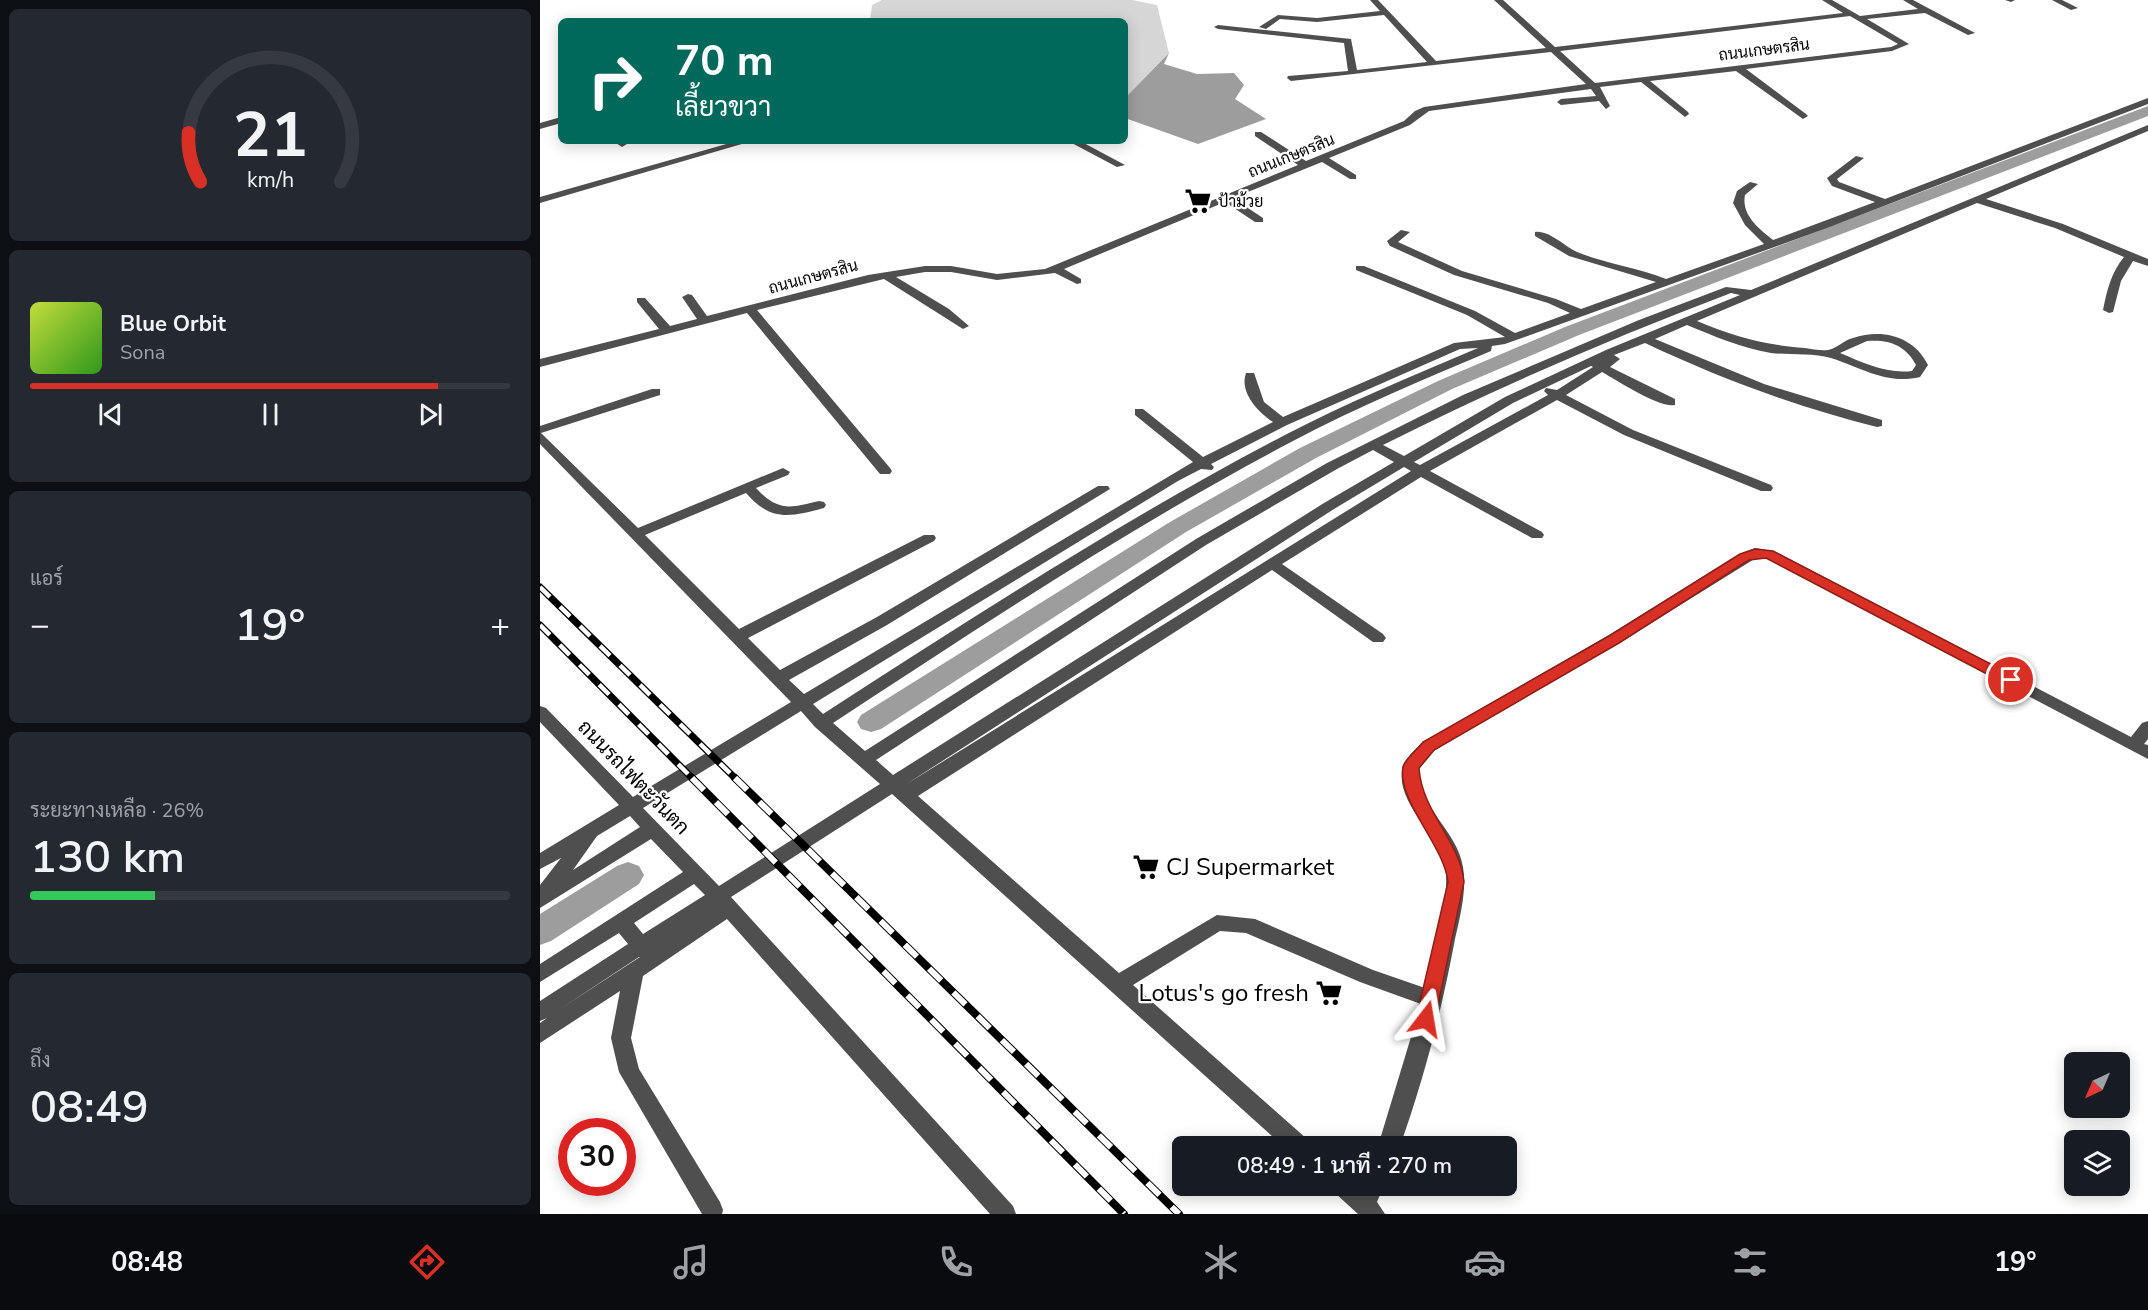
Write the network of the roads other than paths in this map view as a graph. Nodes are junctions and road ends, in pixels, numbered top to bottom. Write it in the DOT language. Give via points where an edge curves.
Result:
graph roads {
  1 [pos="1374,0"];
  2 [pos="1498,0"];
  3 [pos="1826,0"];
  4 [pos="1907,0"];
  5 [pos="2056,0"];
  6 [pos="2074,8"];
  7 [pos="1927,10"];
  8 [pos="1388,16"];
  9 [pos="1855,16"];
  10 [pos="1218,27"];
  11 [pos="1263,27"];
  12 [pos="1971,33"];
  13 [pos="1335,43"];
  14 [pos="1552,50"];
  15 [pos="1434,64"];
  16 [pos="1737,67"];
  17 [pos="1353,73"];
  18 [pos="1291,78"];
  19 [pos="1642,79"];
  20 [pos="1592,85"];
  21 [pos="2148,101"];
  22 [pos="1561,102"];
  23 [pos="1685,114"];
  24 [pos="1803,116"];
  25 [pos="558,121"];
  26 [pos="540,126"];
  27 [pos="2148,128"];
  28 [pos="1258,134"];
  29 [pos="736,144"];
  30 [pos="1079,144"];
  31 [pos="1322,158"];
  32 [pos="1859,158"];
  33 [pos="1120,165"];
  34 [pos="1305,165"];
  35 [pos="1353,177"];
  36 [pos="1753,184"];
  37 [pos="1226,198"];
  38 [pos="540,200"];
  39 [pos="1977,200"];
  40 [pos="1884,202"];
  41 [pos="1258,220"];
  42 [pos="1406,232"];
  43 [pos="1539,234"];
  44 [pos="1771,244"];
  45 [pos="2132,256"];
  46 [pos="2148,262"];
  47 [pos="1056,268"];
  48 [pos="1360,268"];
  49 [pos="886,275"];
  50 [pos="1077,281"];
  51 [pos="1665,282"];
  52 [pos="1753,294"];
  53 [pos="688,297"];
  54 [pos="641,300"];
  55 [pos="749,308"];
  56 [pos="2109,310"];
  57 [pos="1579,313"];
  58 [pos="704,320"];
  59 [pos="1688,321"];
  60 [pos="963,326"];
  61 [pos="667,330"];
  62 [pos="1646,339"];
  63 [pos="1508,340"];
  64 [pos="1831,354"];
  65 [pos="540,363"];
  66 [pos="1597,364"];
  67 [pos="1250,376"];
  68 [pos="1540,384"];
  69 [pos="657,392"];
  70 [pos="1557,395"];
  71 [pos="1671,402"];
  72 [pos="1138,412"];
  73 [pos="1282,422"];
  74 [pos="1877,423"];
  75 [pos="540,430"];
  76 [pos="540,437"];
  77 [pos="1373,445"];
  78 [pos="1202,463"];
  79 [pos="885,471"];
  80 [pos="1420,471"];
  81 [pos="783,472"];
  82 [pos="1219,476"];
  83 [pos="748,487"];
  84 [pos="1766,488"];
  85 [pos="1103,489"];
  86 [pos="819,505"];
  87 [pos="635,534"];
  88 [pos="1537,535"];
  89 [pos="929,538"];
  90 [pos="1271,563"];
  91 [pos="737,638"];
  92 [pos="1378,638"];
  93 [pos="777,679"];
  94 [pos="540,712"];
  95 [pos="823,725"];
  96 [pos="2148,727"];
  97 [pos="2141,749"];
  98 [pos="863,760"];
  99 [pos="620,796"];
  100 [pos="905,796"];
  101 [pos="652,829"];
  102 [pos="540,862"];
  103 [pos="696,873"];
  104 [pos="540,899"];
  105 [pos="729,908"];
  106 [pos="621,922"];
  107 [pos="653,959"];
  108 [pos="634,971"];
  109 [pos="540,974"];
  110 [pos="1117,984"];
  111 [pos="1431,999"];
  112 [pos="540,1012"];
  113 [pos="540,1034"];
  114 [pos="1288,1136"];
  115 [pos="1393,1136"];
  116 [pos="712,1210"];
  117 [pos="1005,1214"];
  1 -- 8 [label="street"];
  2 -- 14 [label="street"];
  3 -- 9 [label="street, ถนนเกษตรสิน"];
  4 -- 7 [label="street"];
  5 -- 6 [label="street"];
  7 -- 9 [label="street"];
  7 -- 12 [label="street"];
  8 -- 11 [label="street" via="1317,20 1278,17"];
  8 -- 13 [label="street" via="1339,26"];
  8 -- 15 [label="street"];
  9 -- 14 [label="street"];
  9 -- 16 [label="street, ถนนเกษตรสิน" via="1905,44 1892,49"];
  10 -- 13 [label="street"];
  13 -- 17 [label="street" via="1348,41 1351,45"];
  14 -- 15 [label="street"];
  14 -- 20 [label="street"];
  15 -- 17 [label="street"];
  16 -- 19 [label="street, ถนนเกษตรสิน"];
  16 -- 24 [label="street"];
  17 -- 18 [label="street"];
  19 -- 20 [label="street, ถนนเกษตรสิน"];
  19 -- 23 [label="street"];
  20 -- 22 [label="street" via="1604,102"];
  20 -- 31 [label="street, ถนนเกษตรสิน" via="1421,111 1407,123"];
  21 -- 40 [label="street"];
  25 -- 26 [label="street"];
  27 -- 39 [label="street"];
  28 -- 34 [label="street"];
  29 -- 38 [label="street"];
  30 -- 33 [label="street"];
  31 -- 34 [label="street, ถนนเกษตรสิน"];
  31 -- 35 [label="street"];
  32 -- 40 [label="street" via="1832,178 1835,184"];
  34 -- 37 [label="street, ถนนเกษตรสิน"];
  36 -- 44 [label="street" via="1742,191 1739,206"];
  37 -- 41 [label="street"];
  37 -- 47 [label="street, ถนนเกษตรสิน"];
  39 -- 45 [label="street" via="2031,216"];
  39 -- 52 [label="street"];
  40 -- 44 [label="street"];
  42 -- 57 [label="street" via="1395,237 1394,244 1458,273"];
  43 -- 51 [label="street" via="1573,254"];
  44 -- 51 [label="street"];
  45 -- 46 [label="street"];
  45 -- 56 [label="street" via="2120,267"];
  47 -- 49 [label="street, ถนนเกษตรสิน" via="1007,277 925,269"];
  47 -- 50 [label="street"];
  48 -- 63 [label="street" via="1471,313"];
  49 -- 55 [label="street, ถนนเกษตรสิน"];
  49 -- 60 [label="street" via="942,308"];
  51 -- 57 [label="street"];
  52 -- 59 [label="street"];
  52 -- 77 [label="street" via="1730,289 1644,322 1467,398"];
  53 -- 58 [label="street"];
  54 -- 61 [label="street"];
  55 -- 58 [label="street, ถนนเกษตรสิน"];
  55 -- 79 [label="street"];
  57 -- 63 [label="street"];
  58 -- 61 [label="street, ถนนเกษตรสิน"];
  59 -- 62 [label="street"];
  59 -- 64 [label="street" via="1733,340"];
  61 -- 65 [label="street, ถนนเกษตรสิน"];
  62 -- 66 [label="street"];
  62 -- 74 [label="street" via="1692,361 1781,394"];
  63 -- 73 [label="street" via="1458,346"];
  63 -- 82 [label="street" via="1299,433"];
  64 -- 64 [label="street" via="1899,376 1916,374 1922,365 1911,348 1881,337 1858,339"];
  66 -- 68 [label="street"];
  66 -- 70 [label="street"];
  66 -- 71 [label="street"];
  67 -- 73 [label="street" via="1258,405"];
  68 -- 70 [label="street"];
  68 -- 112 [label="street" via="1319,512"];
  69 -- 75 [label="street"];
  70 -- 80 [label="street" via="1484,432"];
  70 -- 84 [label="street" via="1629,434"];
  72 -- 78 [label="street"];
  73 -- 78 [label="street"];
  76 -- 87 [label="street"];
  77 -- 80 [label="street"];
  77 -- 98 [label="street" via="1201,542"];
  78 -- 82 [label="street"];
  78 -- 102 [label="street"];
  80 -- 88 [label="street"];
  80 -- 90 [label="street"];
  81 -- 83 [label="street"];
  82 -- 95 [label="street" via="1090,552"];
  83 -- 86 [label="street" via="764,505 779,512"];
  83 -- 87 [label="street"];
  85 -- 93 [label="street"];
  87 -- 91 [label="street"];
  89 -- 91 [label="street"];
  90 -- 92 [label="street"];
  90 -- 100 [label="street"];
  91 -- 93 [label="street"];
  93 -- 95 [label="street"];
  94 -- 99 [label="street, ถนนรถไฟตะวันตก"];
  95 -- 98 [label="street"];
  96 -- 97 [label="street"];
  97 -- 111 [label="street" via="1769,554 1755,553 1429,746 1411,767 1413,789 1455,867 1456,882"];
  98 -- 100 [label="street"];
  99 -- 101 [label="street, ถนนรถไฟตะวันตก"];
  99 -- 104 [label="street"];
  100 -- 110 [label="street"];
  101 -- 103 [label="street, ถนนรถไฟตะวันตก"];
  101 -- 104 [label="street"];
  103 -- 105 [label="street, ถนนรถไฟตะวันตก"];
  103 -- 106 [label="street"];
  105 -- 107 [label="street"];
  105 -- 117 [label="street, ถนนรถไฟตะวันตก"];
  106 -- 107 [label="street"];
  106 -- 109 [label="street"];
  107 -- 108 [label="street"];
  108 -- 113 [label="street"];
  108 -- 116 [label="street" via="621,1038 629,1072"];
  110 -- 111 [label="street" via="1217,923 1248,924"];
  110 -- 114 [label="street"];
  111 -- 115 [label="street"];
}
